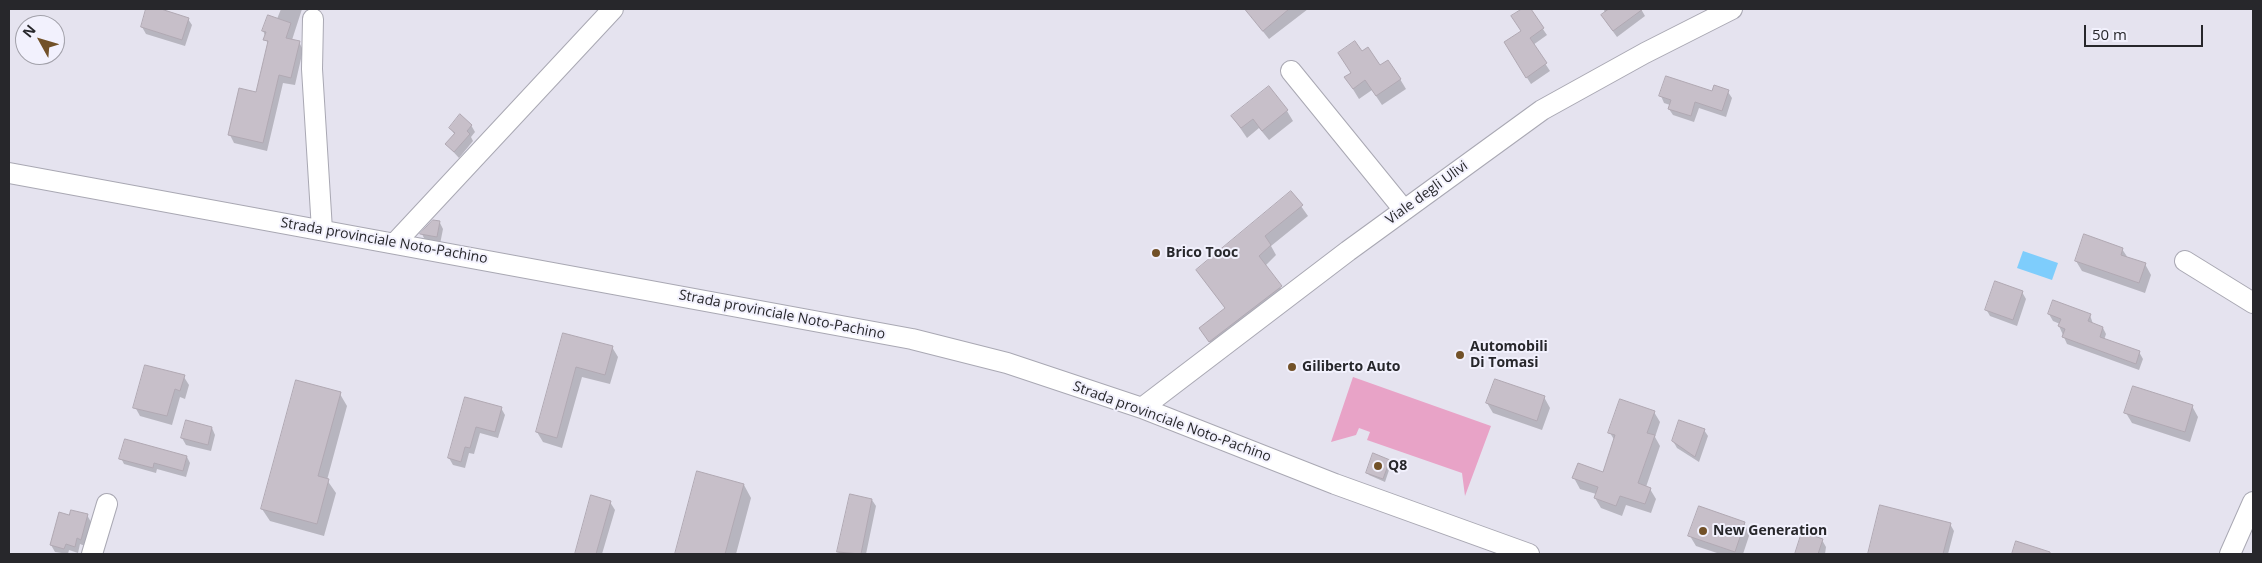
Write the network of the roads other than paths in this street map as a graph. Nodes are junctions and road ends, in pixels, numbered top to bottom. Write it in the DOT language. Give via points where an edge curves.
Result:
graph roads {
  1 [pos="613,9"];
  2 [pos="1732,9"];
  3 [pos="313,19"];
  4 [pos="1291,71"];
  5 [pos="9,173"];
  6 [pos="1404,210"];
  7 [pos="322,230"];
  8 [pos="395,244"];
  9 [pos="2185,261"];
  10 [pos="2253,303"];
  11 [pos="1142,408"];
  12 [pos="2253,502"];
  13 [pos="107,504"];
  14 [pos="92,554"];
  15 [pos="1530,554"];
  16 [pos="2230,554"];
  1 -- 8 [label="street"];
  2 -- 6 [label="street, Viale degli Ulivi" via="1542,110"];
  3 -- 7 [label="street" via="312,69"];
  4 -- 6 [label="street"];
  5 -- 7 [label="street, Strada provinciale Noto-Pachino"];
  6 -- 11 [label="street, Viale degli Ulivi"];
  7 -- 8 [label="street, Strada provinciale Noto-Pachino"];
  8 -- 11 [label="street, Strada provinciale Noto-Pachino" via="912,339 1007,363"];
  9 -- 10 [label="street"];
  11 -- 15 [label="street, Strada provinciale Noto-Pachino" via="1335,484"];
  12 -- 16 [label="street"];
  13 -- 14 [label="street"];
}
